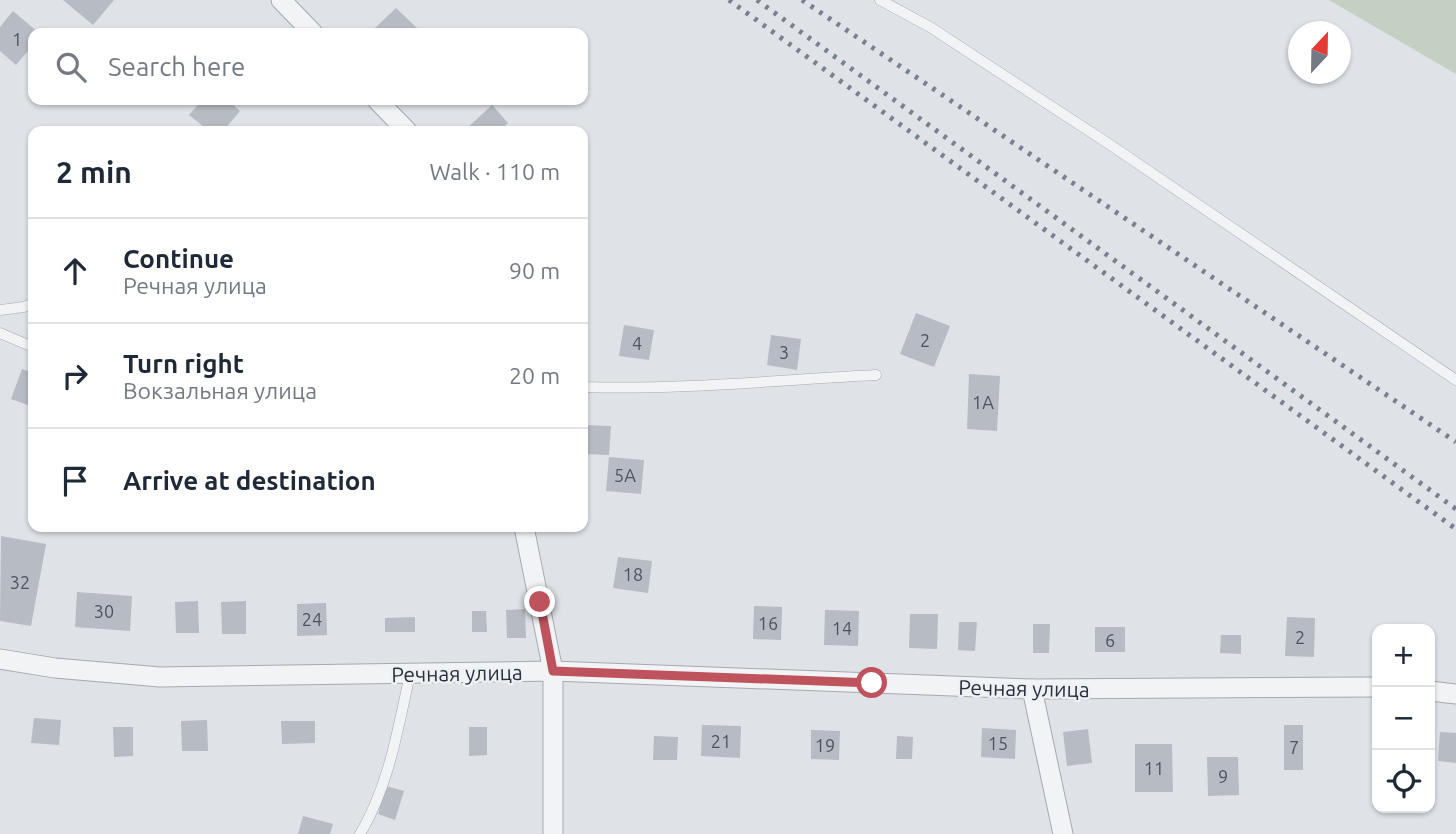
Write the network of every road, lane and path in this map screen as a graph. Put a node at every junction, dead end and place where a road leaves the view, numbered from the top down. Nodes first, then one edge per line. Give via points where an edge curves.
1 (281, 0) edge
2 (880, 0) edge
3 (308, 28) edge
4 (382, 105) edge
5 (402, 126) edge
6 (28, 305) edge
7 (0, 310) edge
8 (0, 333) edge
9 (28, 345) edge
10 (876, 375) dead end
11 (1456, 380) edge
12 (588, 387) edge
13 (525, 532) edge
14 (0, 659) edge
15 (553, 671) junction
16 (410, 674) junction
17 (1372, 687) edge
18 (1032, 689) junction
19 (1435, 692) edge
20 (1456, 694) edge
21 (360, 834) edge
22 (553, 834) edge
23 (1063, 834) edge

1 - 3 street
2 - 11 lane via 930,27 1109,144
4 - 5 street
6 - 7 lane
8 - 9 lane
10 - 12 lane
13 - 15 street
14 - 16 street, Речная улица via 160,677
15 - 16 street, Речная улица
15 - 18 street, Речная улица
15 - 22 street
16 - 21 lane via 375,810
17 - 18 street, Речная улица
18 - 23 street
19 - 20 street

